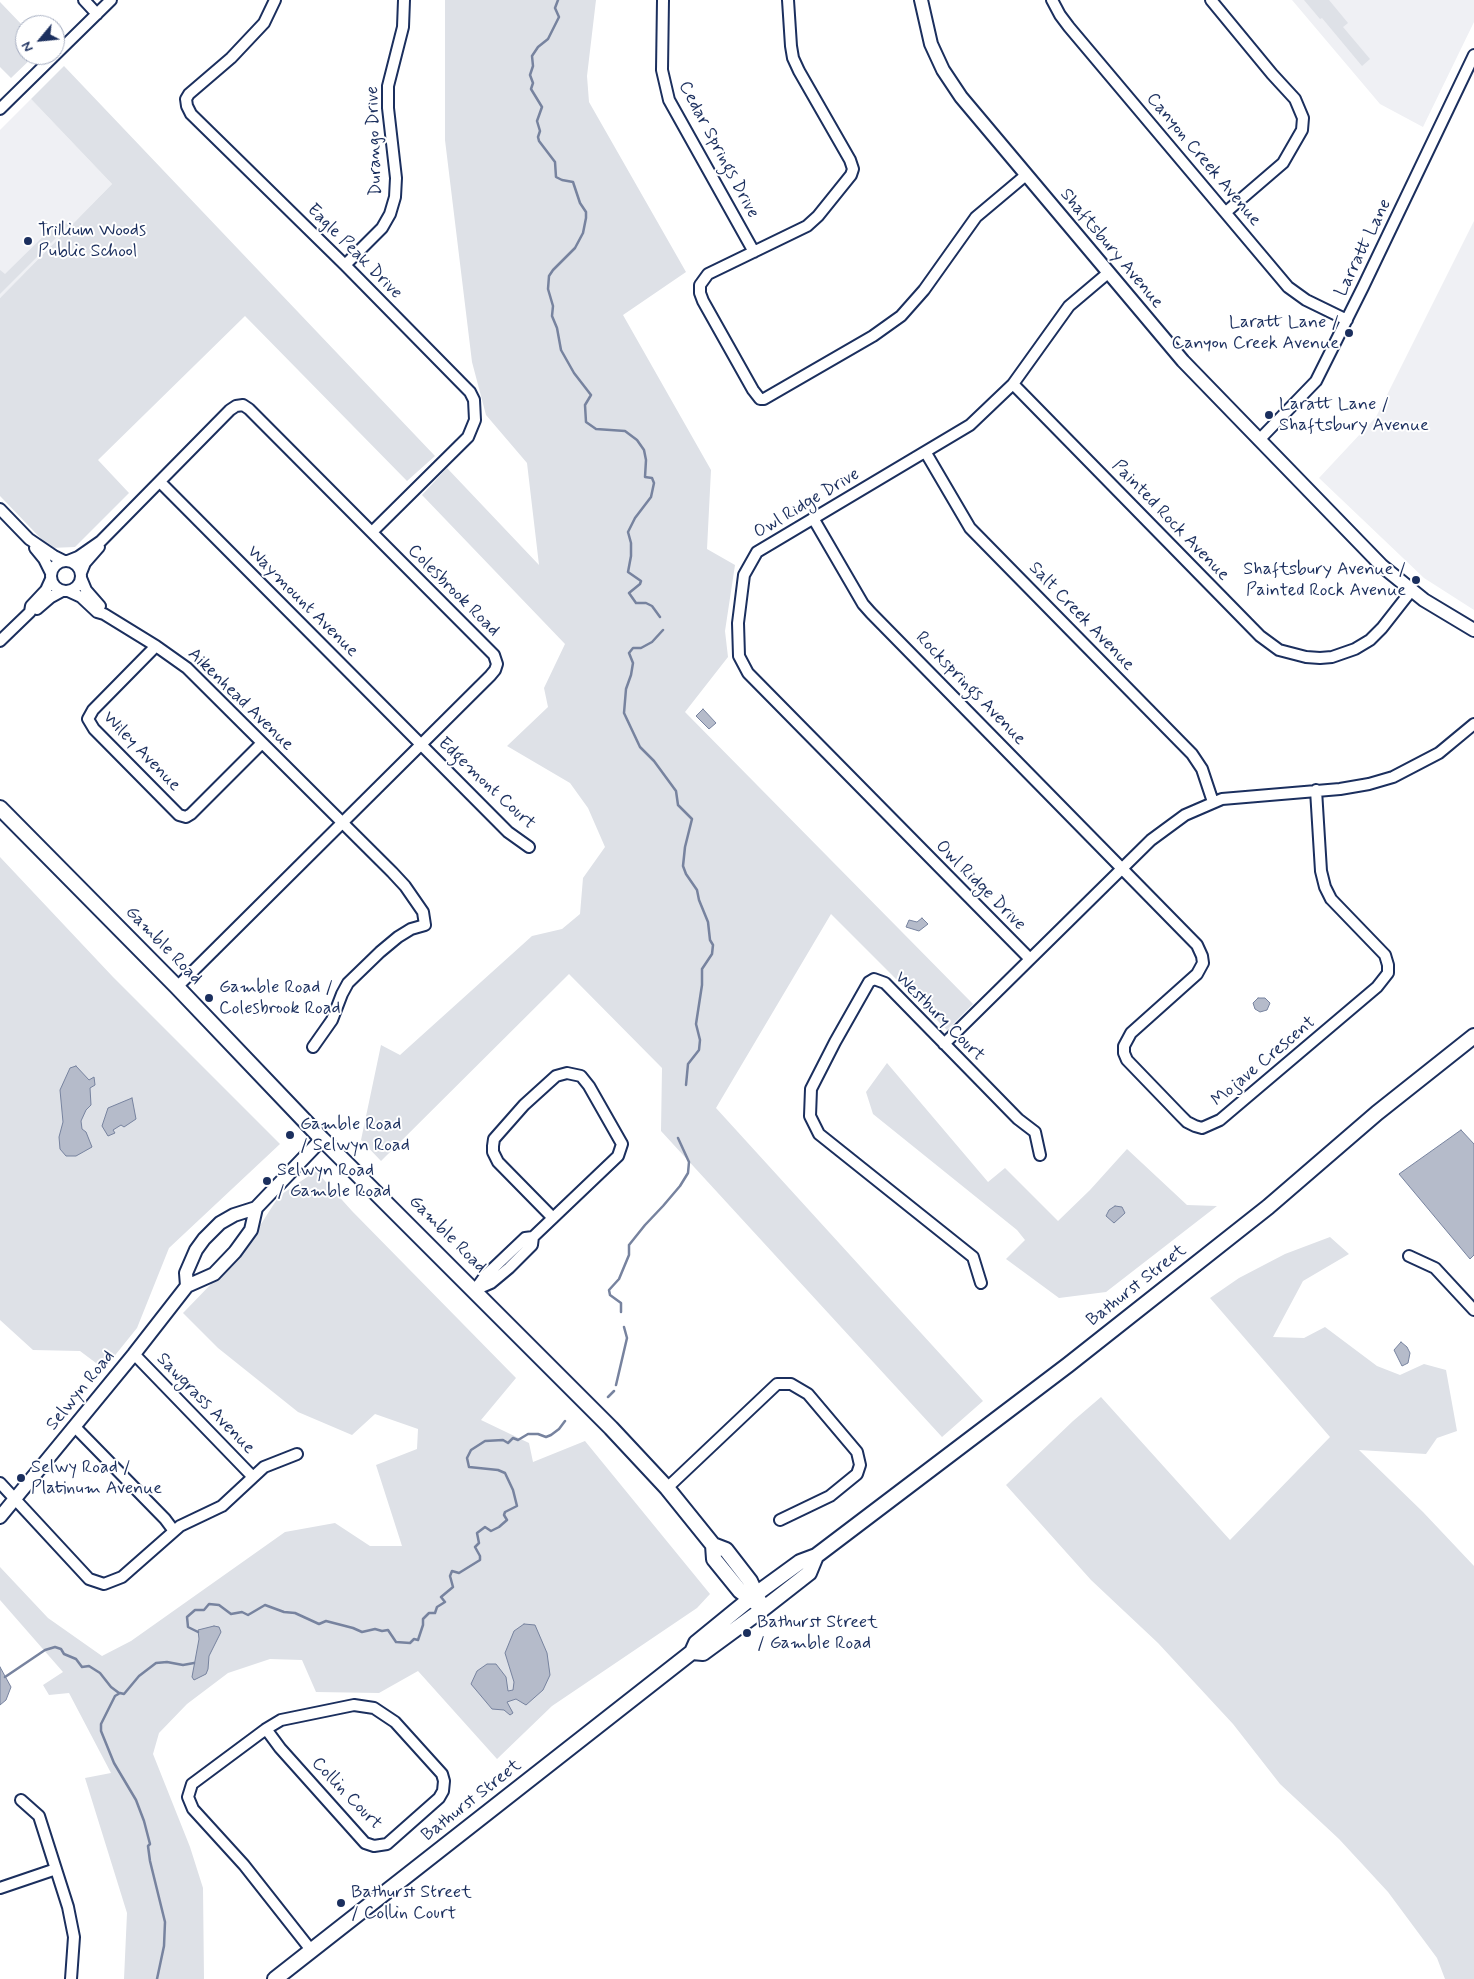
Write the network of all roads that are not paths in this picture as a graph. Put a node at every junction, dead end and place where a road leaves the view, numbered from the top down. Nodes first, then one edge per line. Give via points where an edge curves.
1 (84, 0) edge
2 (111, 0) edge
3 (275, 0) edge
4 (404, 0) edge
5 (663, 0) edge
6 (788, 0) edge
7 (920, 0) edge
8 (1052, 0) edge
9 (1211, 0) edge
10 (97, 14) junction
11 (1474, 55) edge
12 (0, 109) edge
13 (1026, 174) junction
14 (1226, 212) junction
15 (754, 252) junction
16 (345, 265) junction
17 (1108, 272) junction
18 (1347, 320) junction
19 (1013, 384) junction
20 (1259, 440) junction
21 (926, 453) junction
22 (160, 482) junction
23 (0, 509) edge
24 (814, 518) junction
25 (372, 532) junction
26 (29, 539) junction
27 (101, 541) junction
28 (66, 561) junction
29 (81, 575) junction
30 (51, 576) junction
31 (65, 591) junction
32 (1411, 591) junction
33 (30, 612) junction
34 (104, 614) junction
35 (1474, 630) edge
36 (0, 640) edge
37 (156, 646) junction
38 (1474, 724) edge
39 (262, 743) junction
40 (421, 745) junction
41 (1316, 790) junction
42 (1213, 802) junction
43 (0, 808) edge
44 (342, 824) junction
45 (529, 847) dead end
46 (1122, 868) junction
47 (1030, 959) junction
48 (177, 987) junction
49 (1474, 1036) edge
50 (944, 1044) junction
51 (313, 1047) dead end
52 (322, 1139) junction
53 (1040, 1155) dead end
54 (256, 1208) junction
55 (553, 1218) junction
56 (1410, 1256) dead end
57 (981, 1283) dead end
58 (187, 1286) junction
59 (475, 1290) junction
60 (1474, 1310) edge
61 (134, 1354) junction
62 (75, 1427) junction
63 (297, 1454) dead end
64 (252, 1476) junction
65 (0, 1483) edge
66 (667, 1488) junction
67 (15, 1499) junction
68 (0, 1517) edge
69 (780, 1520) dead end
70 (174, 1531) junction
71 (816, 1556) junction
72 (753, 1597) junction
73 (763, 1609) junction
74 (692, 1652) junction
75 (266, 1729) junction
76 (21, 1800) dead end
77 (56, 1870) junction
78 (0, 1888) edge
79 (311, 1950) junction
80 (71, 1979) edge
81 (275, 1979) edge

1 - 10 street
2 - 10 street
3 - 16 street, Eagle Peak Drive via 264,23 231,58 189,94 187,106 191,114
4 - 16 street, Durango Drive via 403,27 390,76 388,98 395,197 382,228
5 - 15 street, Cedar Springs Drive via 662,70 669,100
6 - 15 street via 793,58 853,169 818,216 796,232
7 - 13 street, Shaftsbury Avenue via 931,44 948,79
8 - 14 street, Canyon Creek Avenue via 1064,21
9 - 14 street via 1295,99 1303,118 1302,130 1283,163
10 - 12 street
11 - 18 street, Larratt Lane
13 - 15 street via 976,218 901,316 874,336 764,399 756,396 700,293 700,285 708,274
13 - 17 street, Shaftsbury Avenue
14 - 18 street, Canyon Creek Avenue via 1288,287 1306,300
16 - 25 street, Eagle Peak Drive via 470,392 476,409 473,429 468,436
17 - 19 street, Owl Ridge Drive via 1069,306
17 - 20 street, Shaftsbury Avenue via 1192,372
18 - 20 street, Larratt Lane via 1316,381
19 - 21 street, Owl Ridge Drive via 970,425
19 - 32 street, Painted Rock Avenue via 1260,636 1279,650 1320,658 1355,649 1382,628
20 - 32 street, Shaftsbury Avenue
21 - 24 street, Owl Ridge Drive
21 - 42 street, Salt Creek Avenue via 970,528 1192,754 1206,778
22 - 25 street, Colesbrook Road via 230,410 243,405
22 - 27 street, Colesbrook Road
22 - 40 street, Waymount Avenue
23 - 26 street
24 - 46 street, Rocksprings Avenue via 863,604
24 - 47 street, Owl Ridge Drive via 762,548 748,566 742,584 737,635 743,665 755,681
25 - 40 street, Colesbrook Road via 494,655 497,664 490,676
26 - 28 street
26 - 30 street via 44,559
27 - 28 street, Colesbrook Road
27 - 29 street, Colesbrook Road
28 - 29 street via 76,564
28 - 30 street via 56,564
29 - 31 street via 77,587
29 - 34 street, Aikenhead Avenue via 86,590
30 - 31 street via 55,587
30 - 33 street via 46,590 31,606
31 - 33 street via 54,594
31 - 34 street, Aikenhead Avenue
32 - 35 street, Shaftsbury Avenue
33 - 36 street
34 - 37 street, Aikenhead Avenue
37 - 39 street, Aikenhead Avenue via 188,668
37 - 39 street, Wiley Avenue via 88,719 179,814 186,817 191,814
38 - 41 street via 1439,753 1398,775 1369,784
39 - 44 street, Aikenhead Avenue
40 - 44 street, Colesbrook Road
40 - 45 street, Edgemont Court via 508,832
41 - 42 street
41 - 46 street, Mojave Crescent via 1321,871 1325,887 1331,899 1385,955 1388,973 1377,987 1228,1114 1202,1128 1187,1122 1124,1053 1124,1046 1132,1033 1197,974 1203,963 1197,945
42 - 46 street via 1168,826
43 - 48 main road, Gamble Road
44 - 48 street, Colesbrook Road
44 - 51 street, Aikenhead Avenue via 405,886 423,912 425,925 398,938 356,974 342,994 332,1020
46 - 47 street
47 - 50 street
48 - 52 main road, Gamble Road
49 - 71 main road, Bathurst Street via 1172,1283
50 - 53 street, Westbury Court via 1035,1132
50 - 57 street, Westbury Court via 885,983 874,979 865,987 811,1089 810,1116 819,1134 972,1257
52 - 54 street, Selwyn Road
52 - 59 main road, Gamble Road
54 - 58 street, Selwyn Road via 251,1230 235,1252 214,1274
54 - 58 street, Selwyn Road via 220,1223 204,1239 186,1273
55 - 55 street via 618,1156 622,1144 590,1086 581,1076 567,1073 556,1076 524,1105 494,1139 493,1146 498,1162
55 - 59 street via 509,1268 491,1283
56 - 60 street via 1435,1268
58 - 61 street, Selwyn Road
59 - 66 main road, Gamble Road
61 - 62 street, Selwyn Road
61 - 64 street, Sawgrass Avenue
62 - 67 street, Selwyn Road
62 - 70 street
63 - 64 street via 264,1467
64 - 70 street via 222,1506
65 - 67 street
66 - 69 street via 777,1384 791,1384 808,1394 857,1452 860,1465 857,1474 830,1496
66 - 72 main road, Gamble Road via 713,1544 726,1550 750,1581
67 - 68 street, Selwyn Road
67 - 70 street via 89,1579 104,1584 122,1577
71 - 72 main road, Bathurst Street via 800,1562
71 - 73 main road, Bathurst Street via 809,1573
72 - 73 main road, Gamble Road
72 - 74 main road, Bathurst Street via 696,1643
73 - 74 main road, Bathurst Street via 703,1653
74 - 79 main road, Bathurst Street
75 - 75 street, Collin Court via 281,1720 346,1706 374,1708 395,1722 442,1774 443,1791 387,1844 366,1843
75 - 79 street, Collin Court via 192,1784 188,1797 193,1809 244,1865
76 - 77 street via 39,1816
77 - 78 street
77 - 80 street via 74,1937
79 - 81 main road, Bathurst Street

